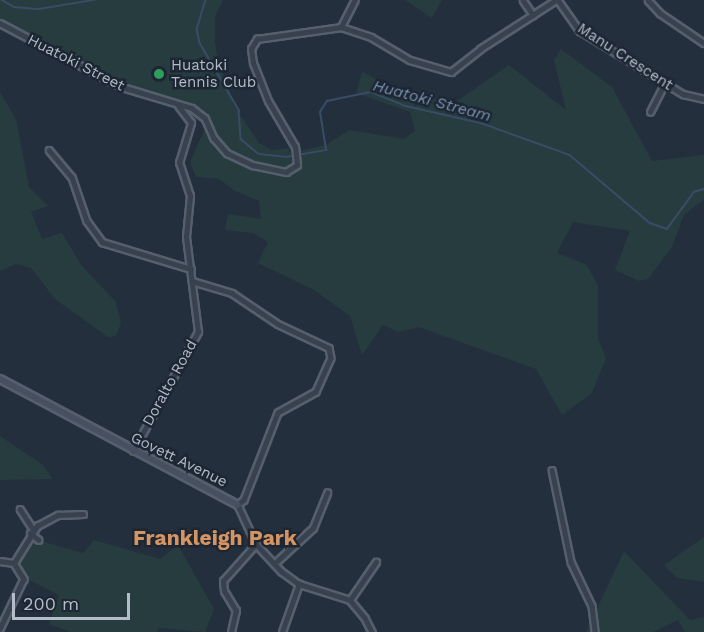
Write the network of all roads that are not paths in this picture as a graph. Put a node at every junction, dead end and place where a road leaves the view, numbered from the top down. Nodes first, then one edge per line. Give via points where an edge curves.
1 (355, 0) edge
2 (523, 0) edge
3 (557, 0) edge
4 (648, 0) edge
5 (533, 15) junction
6 (0, 23) edge
7 (342, 27) junction
8 (704, 43) edge
9 (665, 84) junction
10 (704, 99) edge
11 (178, 106) junction
12 (650, 112) dead end
13 (49, 150) dead end
14 (191, 269) junction
15 (192, 281) junction
16 (0, 380) edge
17 (133, 451) junction
18 (552, 470) dead end
19 (327, 493) dead end
20 (238, 505) junction
21 (21, 509) dead end
22 (83, 514) dead end
23 (31, 531) junction
24 (39, 540) dead end
25 (255, 544) junction
26 (0, 561) edge
27 (14, 562) junction
28 (375, 562) dead end
29 (274, 564) junction
30 (299, 584) junction
31 (350, 600) junction
32 (0, 629) edge
33 (231, 632) edge
34 (282, 632) edge
35 (372, 632) edge
36 (595, 632) edge

1 - 7 street
2 - 5 street
3 - 5 street, Huatoki Street
3 - 9 street, Manu Crescent via 580,31
4 - 8 street via 660,13
5 - 7 street, Huatoki Street via 452,72 410,60 371,37
6 - 11 street, Huatoki Street via 109,82
7 - 11 street, Huatoki Street via 265,36 252,45 250,53 257,74 295,147 295,168 286,172 244,161 222,148 201,113 184,104
9 - 10 street, Manu Crescent
9 - 12 street
11 - 14 street, Doralto Road via 190,123 179,163 190,196 185,230
13 - 14 street via 72,177 87,221 102,242
14 - 15 street, Doralto Road
15 - 17 street, Doralto Road via 198,332
15 - 20 street via 232,293 278,324 326,344 331,354 316,392 278,413 244,500
16 - 17 street, Govett Avenue
17 - 20 street, Govett Avenue
18 - 36 street via 570,562 592,606
19 - 29 street via 313,528
20 - 25 street, Govett Avenue
21 - 23 street
22 - 23 street via 58,515
23 - 24 street
23 - 27 street
25 - 29 street, Govett Avenue
25 - 33 street via 223,581 224,591 236,611
26 - 27 street
27 - 32 street via 23,574 24,584
28 - 31 street
29 - 30 street, Govett Avenue
30 - 31 street, Govett Avenue
30 - 34 street
31 - 35 street

